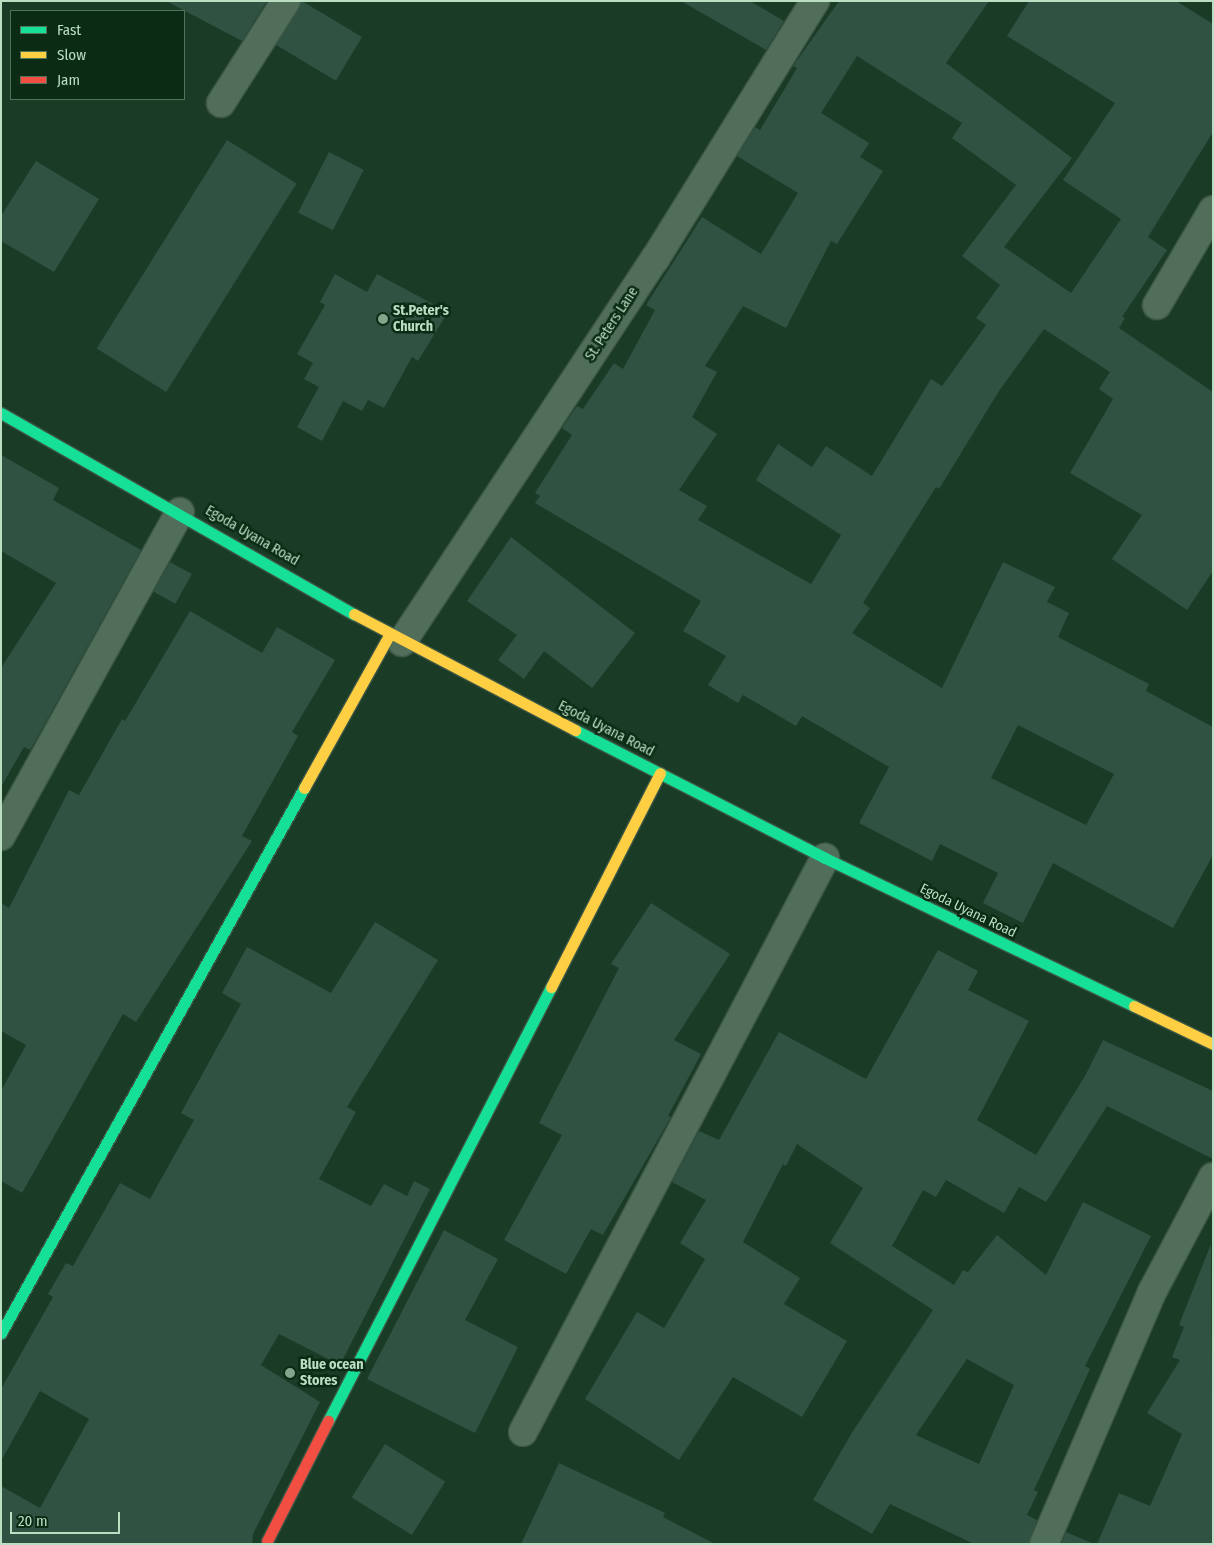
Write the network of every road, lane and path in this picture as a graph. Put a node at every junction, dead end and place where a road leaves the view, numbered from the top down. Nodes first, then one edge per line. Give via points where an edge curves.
1 (286, 1) edge
2 (815, 1) edge
3 (221, 103) dead end
4 (1213, 210) edge
5 (1157, 305) dead end
6 (1, 413) edge
7 (180, 512) junction
8 (396, 639) junction
9 (660, 773) junction
10 (1, 836) edge
11 (825, 858) junction
12 (1213, 1044) edge
13 (1213, 1177) edge
14 (1, 1333) edge
15 (523, 1432) dead end
16 (267, 1541) dead end
17 (1044, 1544) edge

1 - 3 street
2 - 8 street, St. Peters Lane via 655,260
4 - 5 street
6 - 7 street, Egoda Uyana Road
7 - 8 street, Egoda Uyana Road
7 - 10 street
8 - 9 street, Egoda Uyana Road
8 - 14 street
9 - 11 street, Egoda Uyana Road
9 - 16 street
11 - 12 street, Egoda Uyana Road
11 - 15 street
13 - 17 street via 1152,1292

